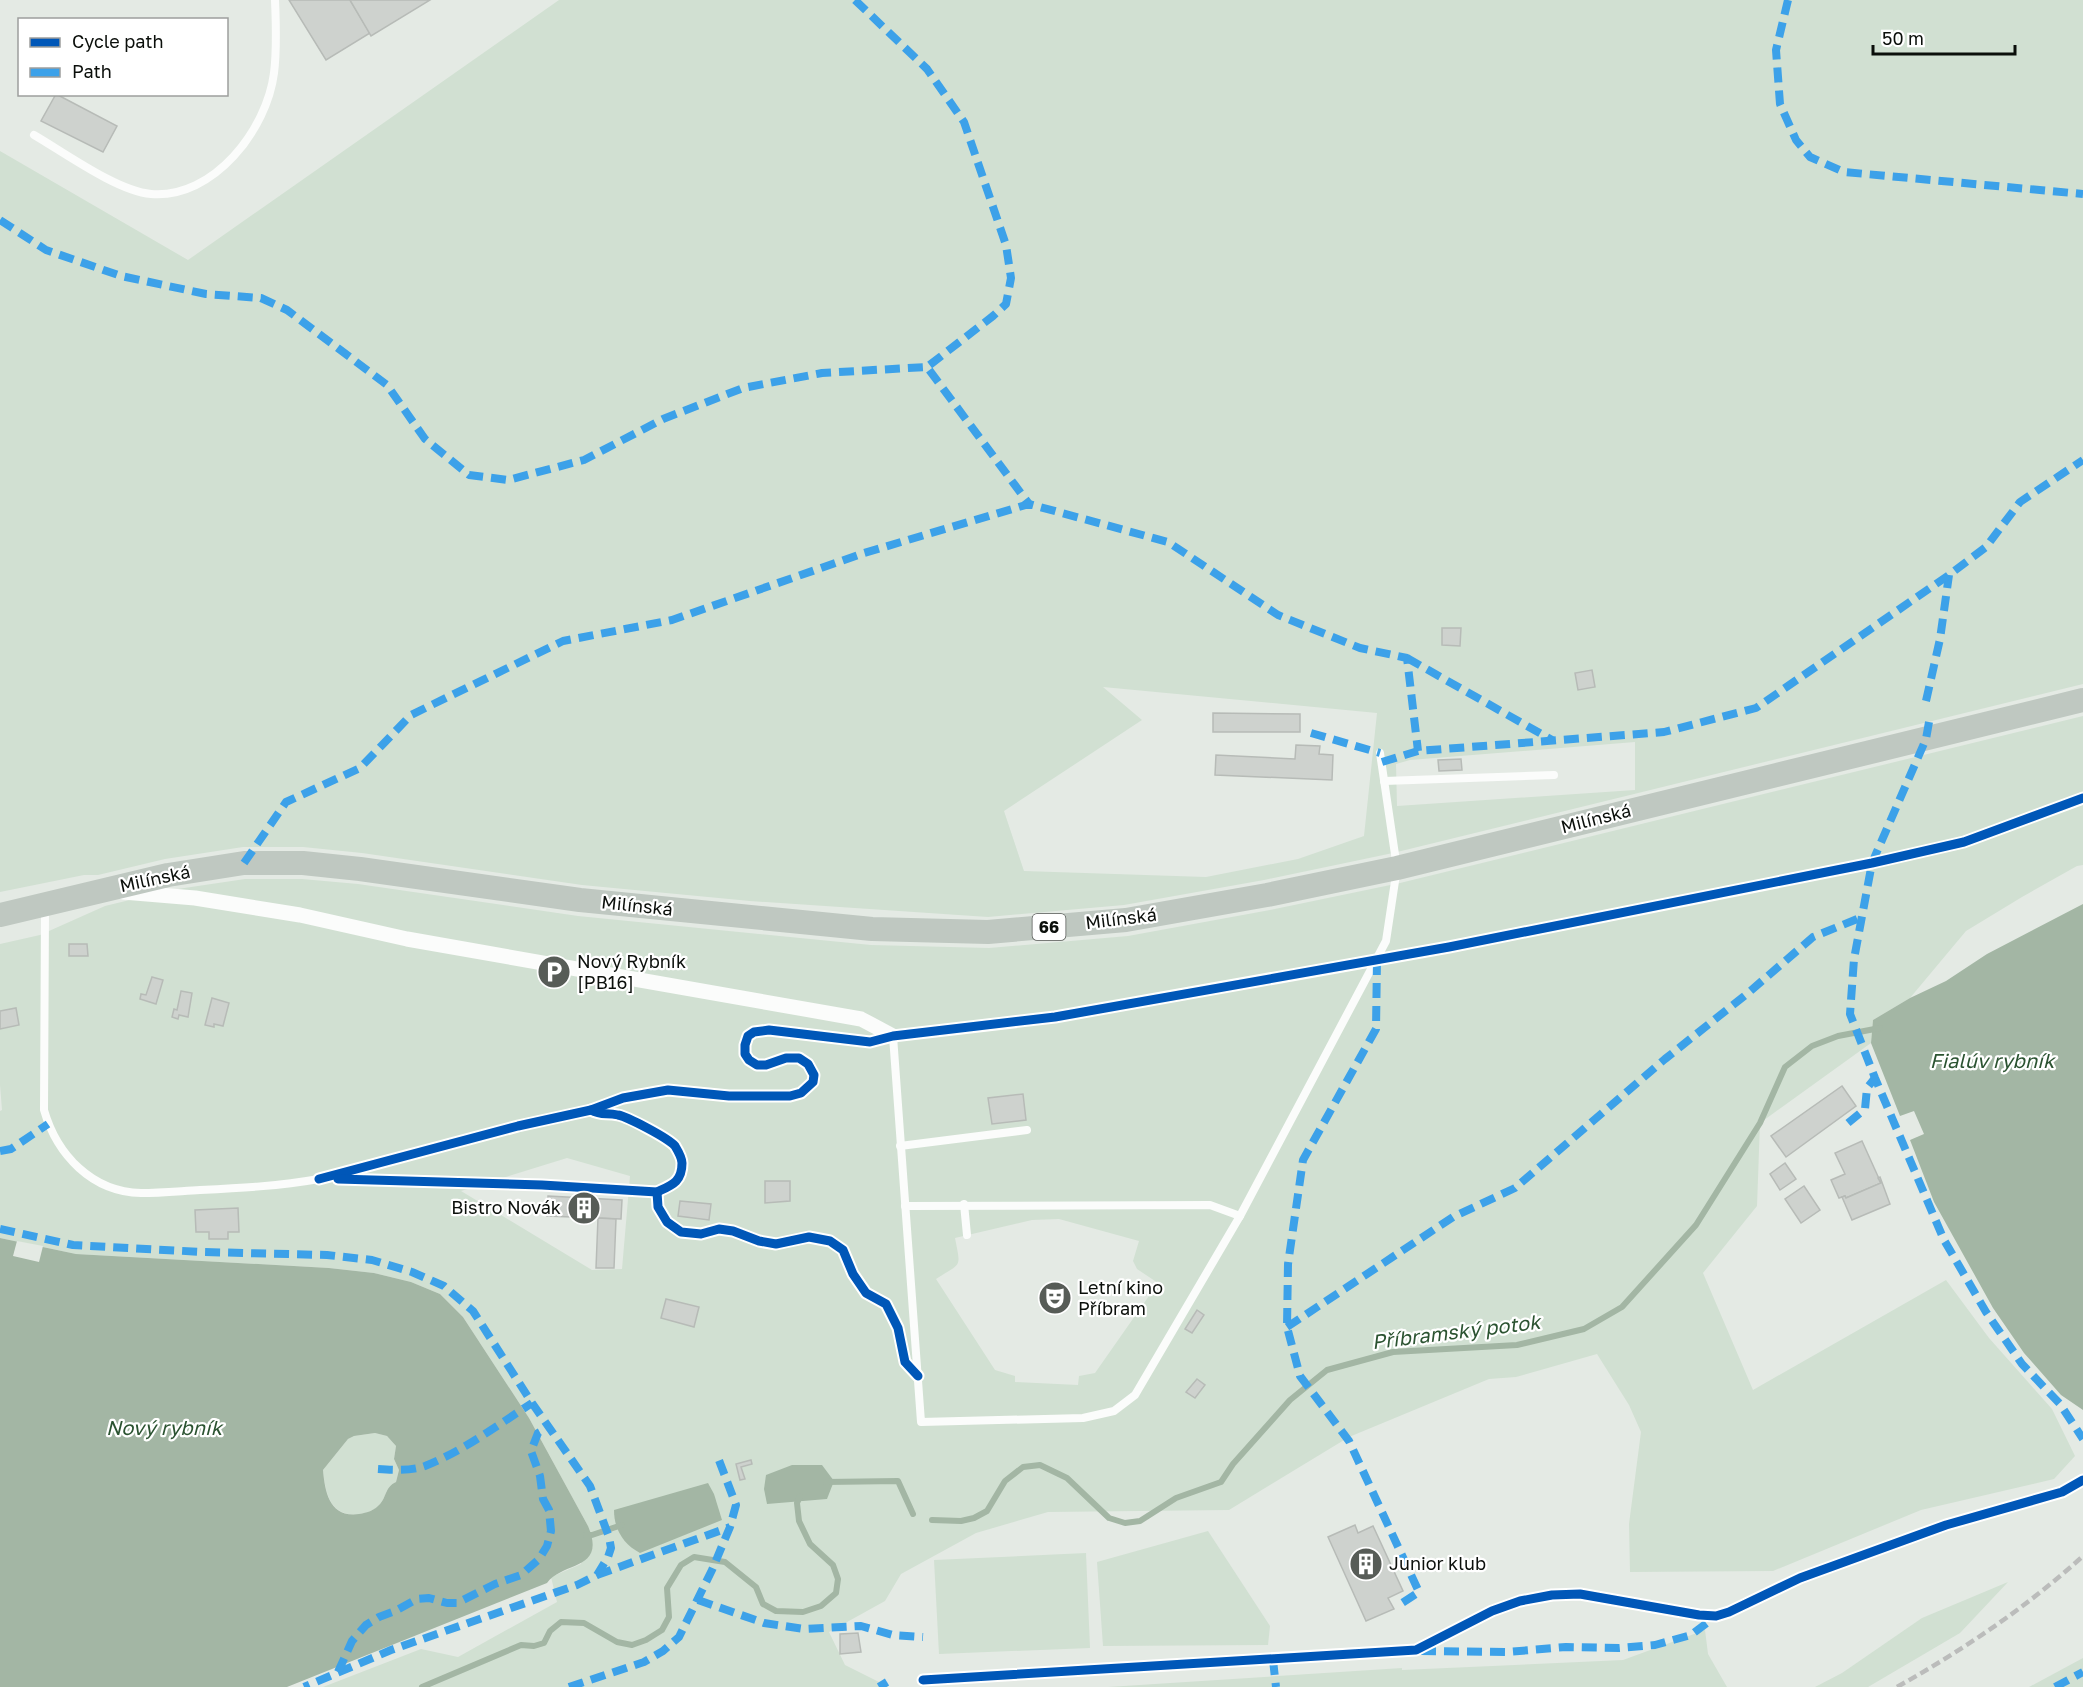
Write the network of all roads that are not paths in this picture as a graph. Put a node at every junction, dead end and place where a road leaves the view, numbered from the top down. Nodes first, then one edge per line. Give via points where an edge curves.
1 (275, 0) edge
2 (34, 135) dead end
3 (2083, 700) edge
4 (1380, 753) dead end
5 (1554, 775) dead end
6 (1384, 781) junction
7 (1397, 868) junction
8 (101, 891) junction
9 (45, 904) junction
10 (0, 915) edge
11 (893, 1036) joint
12 (1027, 1130) dead end
13 (900, 1146) junction
14 (319, 1179) dead end
15 (964, 1204) junction
16 (904, 1206) junction
17 (1240, 1216) junction
18 (967, 1235) dead end

1 - 2 lane via 274,74 262,115 223,168 195,186 152,194 131,190
3 - 7 main road, Milínská / 66
4 - 6 lane
5 - 6 lane
6 - 7 lane
7 - 8 main road, Milínská / 66 via 1126,920 988,932 872,929 592,901 303,863 244,863
7 - 17 lane via 1386,941
8 - 9 main road, Milínská / 66
8 - 11 street via 195,898 300,915 407,939 861,1020
9 - 10 main road, Milínská / 66
9 - 14 lane via 44,1110 64,1153 87,1176 112,1188 139,1193 272,1187
11 - 13 lane
12 - 13 lane
13 - 16 lane
15 - 16 lane
15 - 17 lane via 1210,1205
15 - 18 lane
16 - 17 lane via 921,1422 1083,1418 1126,1404 1135,1395

